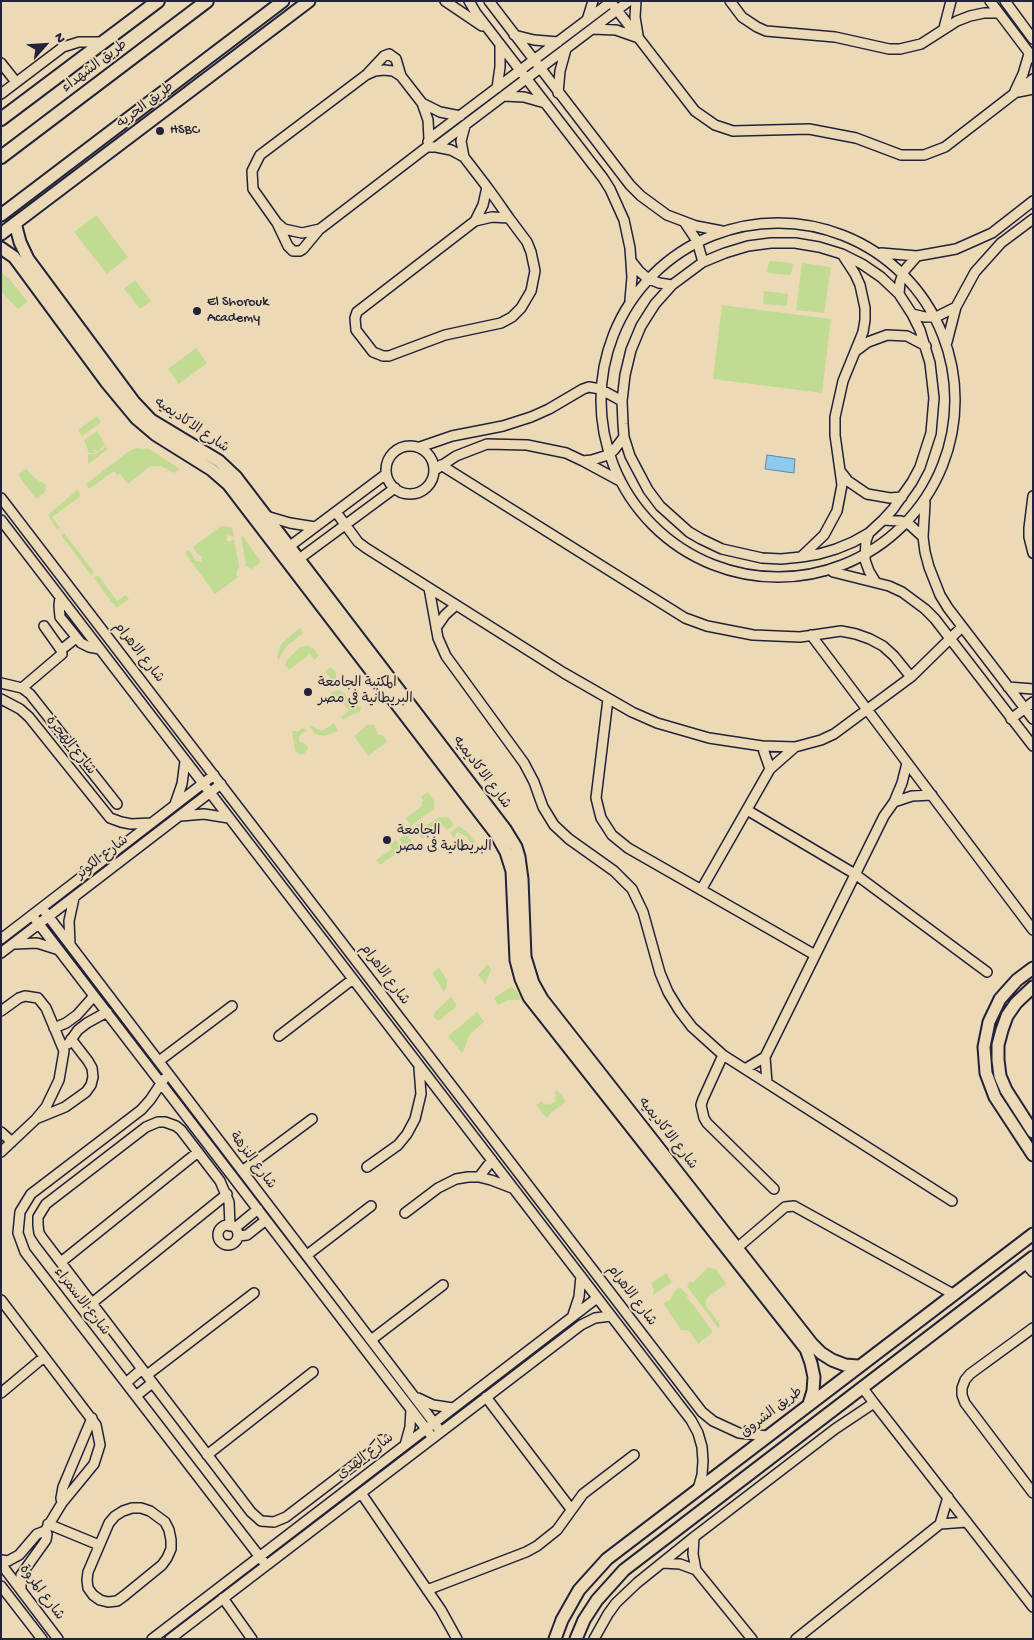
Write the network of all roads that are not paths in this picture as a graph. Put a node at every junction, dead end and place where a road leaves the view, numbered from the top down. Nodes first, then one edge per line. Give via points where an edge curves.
1 (158, 1) edge
2 (207, 1) edge
3 (283, 1) edge
4 (309, 1) edge
5 (445, 1) edge
6 (469, 1) edge
7 (489, 1) edge
8 (495, 1) edge
9 (593, 1) edge
10 (629, 1) edge
11 (636, 1) edge
12 (730, 1) edge
13 (951, 1) edge
14 (990, 1) edge
15 (1005, 1) edge
16 (611, 2) edge
17 (617, 10) junction
18 (999, 13) junction
19 (498, 14) junction
20 (586, 20) junction
21 (944, 28) junction
22 (592, 29) junction
23 (488, 30) junction
24 (514, 35) junction
25 (638, 38) junction
26 (1033, 39) edge
27 (103, 42) junction
28 (558, 42) junction
29 (500, 45) junction
30 (566, 49) junction
31 (1031, 56) edge
32 (533, 60) junction
33 (1, 62) edge
34 (540, 69) junction
35 (520, 70) junction
36 (366, 75) junction
37 (402, 76) junction
38 (526, 79) junction
39 (1033, 79) edge
40 (16, 82) junction
41 (497, 88) junction
42 (1033, 90) edge
43 (558, 93) junction
44 (1, 94) edge
45 (1013, 94) junction
46 (504, 96) junction
47 (422, 103) junction
48 (545, 103) junction
49 (460, 116) junction
50 (1, 119) edge
51 (465, 125) junction
52 (431, 144) junction
53 (81, 155) junction
54 (1, 157) edge
55 (464, 157) junction
56 (90, 167) junction
57 (487, 187) junction
58 (1033, 201) edge
59 (1, 215) edge
60 (509, 218) junction
61 (1033, 219) edge
62 (475, 221) junction
63 (15, 223) junction
64 (277, 223) junction
65 (685, 223) junction
66 (320, 229) junction
67 (727, 232) junction
68 (1, 234) edge
69 (697, 240) junction
70 (1, 248) edge
71 (876, 252) junction
72 (842, 254) junction
73 (917, 256) junction
74 (632, 262) junction
75 (703, 262) junction
76 (904, 271) junction
77 (647, 278) junction
78 (672, 285) junction
79 (899, 294) junction
80 (956, 307) junction
81 (628, 308) junction
82 (912, 314) junction
83 (938, 316) junction
84 (947, 345) junction
85 (926, 346) junction
86 (856, 351) junction
87 (110, 379) junction
88 (600, 389) junction
89 (622, 401) junction
90 (624, 437) junction
91 (420, 447) junction
92 (608, 455) junction
93 (582, 461) junction
94 (216, 466) junction
95 (438, 468) junction
96 (841, 472) junction
97 (386, 474) junction
98 (621, 482) junction
99 (395, 488) junction
100 (1033, 496) edge
101 (902, 497) junction
102 (1, 498) edge
103 (925, 500) junction
104 (336, 512) junction
105 (266, 516) junction
106 (1, 520) edge
107 (883, 520) junction
108 (910, 524) junction
109 (346, 525) junction
110 (315, 527) junction
111 (869, 533) junction
112 (923, 537) junction
113 (290, 546) junction
114 (1033, 553) edge
115 (800, 557) junction
116 (299, 559) junction
117 (865, 560) junction
118 (830, 572) junction
119 (875, 581) junction
120 (428, 588) junction
121 (60, 597) junction
122 (456, 605) junction
123 (333, 612) junction
124 (44, 626) dead end
125 (962, 627) junction
126 (436, 628) junction
127 (811, 635) junction
128 (76, 638) junction
129 (950, 639) junction
130 (100, 649) junction
131 (61, 650) junction
132 (911, 677) junction
133 (1, 683) edge
134 (1008, 687) junction
135 (22, 688) junction
136 (1033, 689) edge
137 (1, 699) edge
138 (608, 700) junction
139 (1033, 702) edge
140 (867, 709) junction
141 (1025, 709) junction
142 (1032, 718) edge
143 (1012, 719) junction
144 (1018, 727) junction
145 (762, 746) junction
146 (795, 746) junction
147 (1033, 746) edge
148 (185, 761) junction
149 (907, 763) junction
150 (770, 769) junction
151 (214, 775) junction
152 (203, 784) junction
153 (221, 784) junction
154 (210, 792) junction
155 (932, 795) junction
156 (894, 802) junction
157 (117, 804) dead end
158 (174, 806) junction
159 (747, 810) junction
160 (179, 816) junction
161 (229, 818) junction
162 (153, 822) junction
163 (855, 874) junction
164 (701, 890) junction
165 (74, 898) junction
166 (42, 908) junction
167 (32, 915) junction
168 (49, 917) junction
169 (39, 924) junction
170 (1033, 930) edge
171 (1, 938) edge
172 (13, 944) junction
173 (70, 944) junction
174 (59, 950) junction
175 (1, 953) edge
176 (815, 955) junction
177 (1033, 968) edge
178 (988, 972) dead end
179 (353, 979) junction
180 (1033, 987) edge
181 (94, 996) junction
182 (232, 1006) dead end
183 (1, 1011) edge
184 (107, 1012) junction
185 (54, 1028) junction
186 (279, 1036) dead end
187 (71, 1039) junction
188 (64, 1051) junction
189 (723, 1055) junction
190 (765, 1057) junction
191 (158, 1061) junction
192 (418, 1065) junction
193 (745, 1069) junction
194 (168, 1073) junction
195 (161, 1083) junction
196 (767, 1083) junction
197 (36, 1118) junction
198 (312, 1118) dead end
199 (1, 1132) edge
200 (488, 1132) junction
201 (1033, 1132) edge
202 (477, 1141) junction
203 (12, 1142) junction
204 (1, 1152) edge
205 (198, 1152) junction
206 (1033, 1155) edge
207 (492, 1160) junction
208 (367, 1167) dead end
209 (242, 1171) junction
210 (479, 1177) junction
211 (774, 1189) dead end
212 (515, 1190) junction
213 (226, 1194) junction
214 (952, 1201) dead end
215 (371, 1206) dead end
216 (258, 1209) junction
217 (405, 1213) dead end
218 (266, 1220) junction
219 (710, 1221) junction
220 (234, 1230) junction
221 (1033, 1234) edge
222 (736, 1248) junction
223 (307, 1255) junction
224 (1029, 1260) edge
225 (61, 1262) junction
226 (1033, 1272) edge
227 (581, 1276) junction
228 (443, 1284) dead end
229 (254, 1293) dead end
230 (953, 1294) junction
231 (597, 1298) junction
232 (1, 1300) edge
233 (92, 1303) junction
234 (611, 1316) junction
235 (572, 1317) junction
236 (1033, 1328) edge
237 (371, 1340) junction
238 (44, 1357) junction
239 (858, 1366) junction
240 (313, 1372) dead end
241 (147, 1376) junction
242 (126, 1383) junction
243 (859, 1390) junction
244 (1, 1393) edge
245 (136, 1396) junction
246 (415, 1397) junction
247 (486, 1397) junction
248 (810, 1404) junction
249 (870, 1405) junction
250 (411, 1408) junction
251 (453, 1408) junction
252 (702, 1412) junction
253 (92, 1418) junction
254 (789, 1419) junction
255 (691, 1420) junction
256 (434, 1423) junction
257 (426, 1429) junction
258 (441, 1432) junction
259 (801, 1434) junction
260 (767, 1436) junction
261 (433, 1438) junction
262 (381, 1440) dead end
263 (405, 1445) junction
264 (207, 1455) junction
265 (634, 1455) dead end
266 (698, 1489) junction
267 (361, 1493) junction
268 (1033, 1493) edge
269 (948, 1497) junction
270 (62, 1503) junction
271 (571, 1509) junction
272 (655, 1522) junction
273 (967, 1522) junction
274 (940, 1524) junction
275 (46, 1527) junction
276 (667, 1536) junction
277 (694, 1537) junction
278 (100, 1545) junction
279 (259, 1557) junction
280 (1, 1562) edge
281 (663, 1562) junction
282 (266, 1566) junction
283 (696, 1570) junction
284 (1, 1586) edge
285 (21, 1589) junction
286 (427, 1590) junction
287 (223, 1598) junction
288 (1033, 1607) edge
289 (42, 1639) edge
290 (58, 1639) edge
291 (152, 1639) edge
292 (170, 1639) edge
293 (252, 1639) edge
294 (457, 1639) edge
295 (555, 1639) edge
296 (576, 1639) edge
297 (594, 1639) edge
298 (752, 1639) edge
299 (796, 1639) edge

1 - 27 main road, طريق الشهداء
2 - 54 main road, طريق الشهداء
3 - 53 street, طريق الحريه
4 - 56 street, طريق الحريه
5 - 23 street
6 - 23 street
7 - 19 street
8 - 19 street
9 - 20 street
10 - 17 street
11 - 25 street
12 - 21 street via 750,24 766,31 835,36 889,49 921,44
13 - 21 street
14 - 18 street
15 - 26 street
16 - 17 street
16 - 20 street
17 - 22 street
17 - 25 street
18 - 21 street via 970,16
18 - 31 street
19 - 24 street
20 - 28 street
22 - 25 street via 616,30
22 - 30 street
23 - 29 street
24 - 28 street
24 - 32 street
25 - 45 street via 695,112 715,125 733,131 809,129 845,135 901,155 924,155 945,147
27 - 40 street via 69,44
27 - 50 main road, طريق الشهداء
28 - 32 street
29 - 35 street
29 - 41 street
30 - 34 street
30 - 43 street
31 - 45 street
32 - 34 street
32 - 35 street
33 - 40 street
34 - 38 street
34 - 43 street
35 - 38 street
35 - 41 street
36 - 37 street via 384,70
36 - 37 street via 389,54 396,59
36 - 64 street via 255,162 253,189
37 - 47 street
38 - 46 street
38 - 48 street
39 - 45 street
40 - 44 street
41 - 49 street
42 - 45 street
43 - 65 street via 630,185 654,206
46 - 48 street
46 - 51 street
47 - 49 street via 440,112
47 - 52 street
48 - 74 street via 610,190 624,220
49 - 52 street
51 - 52 street
51 - 55 street via 461,141
52 - 55 street
52 - 66 street
53 - 56 street
53 - 59 street, طريق الحريه
55 - 57 street
56 - 63 street, طريق الحريه
57 - 60 street
57 - 62 street
58 - 73 street via 980,239 950,251
60 - 62 street
60 - 62 street via 527,242 534,261 534,281 521,308 501,323 445,335 389,356 373,352 356,330 357,312
61 - 80 street via 1001,243 983,262
63 - 68 street, طريق الحريه
63 - 87 street, شارع الاكاديميه via 28,259
64 - 66 street via 284,229 302,234
64 - 66 street via 288,246 296,252 303,249
65 - 67 street
65 - 69 street
67 - 69 street
67 - 71 street via 776,228 808,230
69 - 75 street
69 - 77 street via 670,256
70 - 87 street, شارع الاكاديميه via 14,257
71 - 73 street
71 - 76 street
72 - 75 street via 795,243 772,243 748,246
72 - 79 street via 881,277
72 - 86 street via 855,274 863,296 865,320
73 - 76 street
74 - 77 street
74 - 81 street
75 - 78 street
76 - 79 street
76 - 83 street
77 - 78 street
77 - 81 street
78 - 89 street via 655,304 634,342 624,375
79 - 82 street
80 - 83 street
80 - 84 street
81 - 88 street via 611,349
82 - 83 street
82 - 85 street
83 - 84 street
84 - 103 street via 952,390 947,436
85 - 86 street via 907,336 887,335
85 - 101 street via 934,389 934,415 920,466
86 - 96 street via 843,381 835,417
87 - 94 street, شارع الاكاديميه via 127,409 145,427
88 - 89 street
88 - 91 street via 583,389 549,409 512,424 452,436
88 - 92 street via 600,422
89 - 90 street
90 - 92 street
90 - 115 street via 648,490 689,532 742,555
91 - 95 street
91 - 97 street via 403,446 395,450 389,457
92 - 93 street
92 - 98 street
93 - 95 street via 546,448 507,443 471,449
93 - 98 street
94 - 105 street, شارع الاكاديميه via 236,477
94 - 123 street, شارع الاكاديميه
95 - 99 street via 431,483 420,492 407,494
95 - 127 street via 685,618 722,630 753,635
96 - 101 street via 852,485 867,494
96 - 115 street via 840,498 831,524
97 - 99 street
97 - 104 street
98 - 118 street via 645,513 678,543 718,564 762,575
99 - 109 street
100 - 114 street via 1028,528
101 - 107 street
102 - 151 street, شارع الاهرام
103 - 108 street
103 - 112 street
104 - 109 street
104 - 110 street
105 - 110 street
105 - 113 street, شارع الاكاديميه
106 - 121 street, شارع الاهرام
107 - 108 street
107 - 111 street
108 - 112 street
108 - 117 street via 890,545
109 - 116 street
109 - 120 street via 358,542
110 - 113 street
111 - 115 street via 836,549
111 - 117 street
112 - 125 street via 934,581
113 - 116 street, شارع الاكاديميه
116 - 123 street, شارع الاكاديميه
117 - 118 street
117 - 119 street
118 - 119 street
119 - 129 street via 914,600 935,619
120 - 122 street
120 - 126 street
121 - 128 street via 60,617
121 - 130 street, شارع الاهرام
122 - 126 street
122 - 138 street
123 - 219 street, شارع الاكاديميه via 449,763 506,852 513,876 518,970 529,997 555,1023
124 - 131 street
125 - 129 street
125 - 134 street
126 - 189 street via 441,647 450,662 524,763 554,825 614,870 632,889 643,912 668,992 692,1027
127 - 132 street via 841,631 870,639 894,656
127 - 140 street
128 - 130 street via 84,645
128 - 131 street
129 - 132 street
129 - 143 street
130 - 148 street, شارع الاهرام
131 - 135 street via 59,657
132 - 140 street
133 - 135 street
134 - 136 street
134 - 141 street
135 - 157 street via 34,698
137 - 162 street, شارع الهجرة via 20,708 29,717 110,818 131,824
138 - 145 street via 683,731
138 - 164 street via 596,787 601,818 619,842
139 - 141 street
140 - 146 street via 834,734
140 - 149 street
141 - 142 street
141 - 143 street
142 - 144 street
143 - 144 street
144 - 147 street
145 - 146 street
145 - 150 street
146 - 150 street
148 - 152 street, شارع الاهرام
148 - 158 street via 182,784
149 - 155 street
149 - 156 street
150 - 159 street
151 - 152 street, شارع الكوثر
151 - 153 street, شارع الاهرام
152 - 154 street, شارع الاهرام
152 - 158 street, شارع الكوثر
153 - 154 street, شارع الكوثر
153 - 200 street, شارع الاهرام
154 - 160 street, شارع الكوثر
154 - 161 street, شارع الاهرام
155 - 156 street via 912,796
155 - 170 street
156 - 163 street
158 - 162 street, شارع الكوثر
159 - 163 street
159 - 164 street
160 - 161 street via 204,814
160 - 165 street, شارع الكوثر
161 - 179 street, شارع الاهرام
162 - 166 street, شارع الكوثر
163 - 176 street
163 - 178 street
164 - 176 street
165 - 168 street, شارع الكوثر
165 - 173 street via 69,921
166 - 167 street, شارع الكوثر
166 - 168 street, شارع النزهة
167 - 169 street, شارع النزهة
167 - 171 street, شارع الكوثر
168 - 169 street, شارع الكوثر
168 - 173 street, شارع النزهة
169 - 172 street, شارع الكوثر
169 - 174 street, شارع النزهة
172 - 174 street via 37,943
172 - 175 street, شارع الكوثر
173 - 191 street, شارع النزهة
174 - 181 street, شارع النزهة
176 - 190 street
177 - 206 street via 1000,999 988,1022 984,1048 986,1073 995,1097
179 - 186 street
179 - 192 street, شارع الاهرام
180 - 201 street via 1007,1016 998,1060 1006,1090
181 - 184 street, شارع النزهة
181 - 185 street via 77,1015
182 - 191 street
183 - 185 street via 19,998 32,996 43,1002
184 - 187 street via 87,1023
184 - 195 street, شارع النزهة
185 - 188 street
187 - 188 street
187 - 197 street via 92,1068 91,1085 65,1107
188 - 197 street via 56,1087
189 - 193 street
189 - 211 street via 701,1105 704,1118
190 - 193 street
190 - 196 street
191 - 194 street, شارع النزهة
192 - 202 street, شارع الاهرام
192 - 208 street via 421,1094 415,1119 398,1145
193 - 196 street
194 - 195 street, شارع الاسمراء
194 - 209 street, شارع النزهة
195 - 216 street, شارع النزهة
195 - 242 street, شارع الاسمراء via 141,1110 31,1194 18,1222 25,1252
196 - 214 street
197 - 203 street
198 - 209 street
199 - 203 street
200 - 202 street
200 - 252 street, شارع الاهرام
202 - 207 street, شارع الاهرام
203 - 204 street
205 - 213 street via 220,1180
205 - 225 street
205 - 225 street via 176,1126 164,1122 152,1124 46,1204 38,1217 39,1233
207 - 210 street
207 - 212 street, شارع الاهرام
209 - 223 street, شارع النزهة
210 - 212 street
210 - 217 street via 447,1182
212 - 227 street, شارع الاهرام
213 - 220 street
213 - 233 street
215 - 223 street
216 - 218 street, شارع النزهة
216 - 220 street
218 - 220 street via 247,1235
218 - 250 street, شارع النزهة
219 - 222 street, شارع الاكاديميه
219 - 248 street, شارع الاكاديميه via 806,1349 814,1376
221 - 230 street, طريق الشروق
222 - 230 street via 785,1208 794,1206
222 - 239 street, شارع الاكاديميه via 821,1353 845,1365
223 - 237 street, شارع النزهة
224 - 226 street
224 - 243 street
225 - 233 street
227 - 231 street, شارع الاهرام
227 - 235 street via 579,1297
228 - 237 street
229 - 241 street
230 - 239 street, طريق الشروق
231 - 234 street, شارع الاهرام
231 - 235 street, شارع الهدى
232 - 238 street
233 - 241 street
234 - 247 street, شارع الهدى via 595,1318 581,1325
234 - 255 street, شارع الاهرام
235 - 251 street, شارع الهدى
236 - 268 street via 970,1374 962,1388 965,1403
237 - 246 street, شارع النزهة
238 - 244 street
238 - 253 street
239 - 248 street, طريق الشروق
240 - 264 street
241 - 242 street
241 - 245 street
241 - 264 street
242 - 245 street, شارع الاسمراء
243 - 249 street
243 - 259 street
245 - 279 street, شارع الاسمراء
246 - 251 street
246 - 256 street, شارع النزهة
247 - 258 street, شارع الهدى
247 - 271 street
248 - 254 street, طريق الشروق
249 - 269 street
249 - 277 street
250 - 257 street, شارع النزهة
250 - 263 street
251 - 256 street, شارع الهدى
252 - 255 street
252 - 260 street, شارع الاهرام via 725,1428 746,1435
253 - 270 street via 62,1487
253 - 270 street via 99,1435 98,1455
254 - 259 street
254 - 260 street, طريق الشروق
255 - 266 street, شارع الاهرام via 702,1447
256 - 257 street, شارع الهدى
256 - 258 street, شارع النزهة
257 - 261 street, شارع النزهة
257 - 263 street, شارع الهدى
258 - 261 street, شارع الهدى
259 - 276 street
260 - 266 street, طريق الشروق
261 - 267 street, شارع الهدى
262 - 264 street via 371,1452 286,1517 274,1522 255,1517
263 - 279 street, شارع الهدى
265 - 271 street via 583,1494
266 - 272 street, طريق الشروق
267 - 282 street, شارع الهدى
267 - 286 street
269 - 273 street
269 - 274 street
270 - 275 street
271 - 286 street via 557,1530 538,1546
272 - 276 street
272 - 295 street, طريق الشروق via 607,1559 586,1581 566,1611
273 - 274 street
273 - 288 street
274 - 299 street
275 - 278 street
275 - 280 street via 19,1556
275 - 285 street via 46,1540 21,1575
276 - 296 street via 611,1582 584,1620
277 - 281 street
277 - 283 street via 692,1554
278 - 278 street via 115,1516 132,1508 158,1515 165,1522 171,1540 168,1558 162,1565 117,1601 108,1602 100,1600 88,1588 88,1572
279 - 282 street, شارع الاسمراء
279 - 291 street, شارع الهدى
280 - 285 street, شارع المروة
281 - 283 street
281 - 297 street via 616,1603
282 - 287 street, شارع الهدى
283 - 298 street
284 - 289 street, شارع المروة
285 - 290 street, شارع المروة
286 - 294 street
287 - 292 street, شارع الهدى
287 - 293 street

